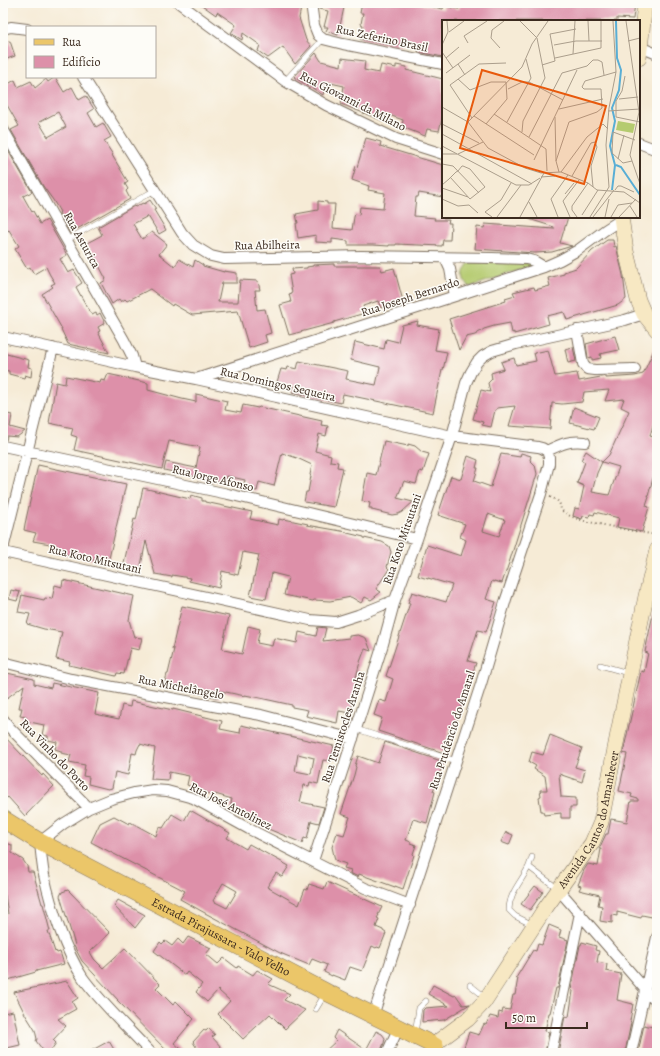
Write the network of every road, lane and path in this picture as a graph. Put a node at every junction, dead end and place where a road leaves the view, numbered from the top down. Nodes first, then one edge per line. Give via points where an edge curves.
1 (179, 3) edge
2 (645, 3) edge
3 (313, 6) edge
4 (3, 28) edge
5 (26, 29) edge
6 (323, 39) junction
7 (640, 52) edge
8 (657, 54) edge
9 (442, 64) edge
10 (84, 78) edge
11 (285, 81) junction
12 (3, 129) edge
13 (640, 143) edge
14 (657, 150) edge
15 (442, 154) edge
16 (155, 189) junction
17 (621, 218) edge
18 (67, 240) junction
19 (445, 258) junction
20 (544, 267) junction
21 (455, 296) junction
22 (644, 314) junction
23 (577, 330) junction
24 (657, 330) edge
25 (3, 337) edge
26 (52, 348) junction
27 (135, 367) junction
28 (635, 369) dead end
29 (196, 379) junction
30 (452, 436) junction
31 (585, 442) dead end
32 (3, 446) edge
33 (28, 451) junction
34 (547, 451) junction
35 (541, 494) junction
36 (657, 535) edge
37 (417, 539) junction
38 (657, 550) edge
39 (3, 551) edge
40 (395, 600) junction
41 (3, 662) edge
42 (600, 664) dead end
43 (630, 674) junction
44 (3, 719) edge
45 (354, 734) junction
46 (456, 761) junction
47 (89, 808) junction
48 (3, 819) edge
49 (40, 842) junction
50 (532, 857) dead end
51 (313, 861) junction
52 (529, 867) junction
53 (558, 889) junction
54 (410, 905) junction
55 (580, 913) junction
56 (534, 925) junction
57 (657, 937) edge
58 (470, 985) dead end
59 (645, 988) junction
60 (326, 992) junction
61 (486, 998) junction
62 (426, 1001) dead end
63 (657, 1003) edge
64 (316, 1009) dead end
65 (373, 1016) junction
66 (398, 1029) junction
67 (415, 1036) junction
68 (434, 1050) edge
69 (151, 1053) edge
70 (387, 1053) edge
71 (551, 1053) edge
72 (631, 1053) edge

1 - 11 street, Rua Giovanni da Milano
2 - 7 main road
3 - 6 street, Rua Zeferino Brasil via 316,32
4 - 5 street
6 - 9 street, Rua Zeferino Brasil
6 - 11 lane
7 - 8 street
10 - 16 street, Rua Abilheira
11 - 15 street, Rua Giovanni da Milano via 326,105 396,139
12 - 18 street, Rua Asturica
13 - 14 street
16 - 18 lane
16 - 19 street, Rua Abilheira via 182,233 193,245 211,256 224,259 361,256
17 - 20 street, Rua Joseph Bernardo via 578,250
17 - 22 main road via 636,294
18 - 27 street, Rua Asturica via 124,340
19 - 20 street, Rua Abilheira via 526,259
19 - 21 street via 450,269
20 - 21 street, Rua Joseph Bernardo
21 - 29 street, Rua Joseph Bernardo
22 - 23 street, Rua Koto Mitsutani
22 - 24 main road
23 - 28 street via 583,364 587,369
23 - 30 street, Rua Koto Mitsutani via 516,344 483,356 466,383
25 - 26 street, Rua Domingos Sequeira
26 - 27 street, Rua Domingos Sequeira
26 - 33 street
27 - 29 street, Rua Domingos Sequeira
29 - 30 street, Rua Domingos Sequeira
30 - 34 street, Rua Domingos Sequeira via 538,447
30 - 37 street, Rua Koto Mitsutani
31 - 34 street via 565,443
32 - 33 street, Rua Jorge Afonso
33 - 37 street, Rua Jorge Afonso via 228,494
33 - 39 street
34 - 35 street, Rua Prudêncio do Amaral via 549,464
35 - 36 path via 556,499 561,510 573,518
35 - 46 street, Rua Prudêncio do Amaral
37 - 40 street, Rua Koto Mitsutani
38 - 43 main road, Avenida Cantos do Amanhecer
39 - 40 street, Rua Koto Mitsutani via 310,620 336,622
40 - 45 street, Rua Temistocles Aranha
41 - 45 street, Rua Michelângelo via 70,678
42 - 43 lane
43 - 53 main road, Avenida Cantos do Amanhecer via 601,822 592,842
44 - 47 street, Rua Vinho do Porto
45 - 46 lane
45 - 51 street, Rua Temistocles Aranha
46 - 54 street, Rua Prudêncio do Amaral
47 - 49 street, Rua José Antolinez
47 - 51 street, Rua José Antolinez via 134,793 168,791 193,798 248,830
48 - 49 main road, Estrada Pirajussara - Valo Velho
49 - 60 main road, Estrada Pirajussara - Valo Velho
49 - 69 street via 50,899 70,954 83,977 99,997
50 - 52 lane
51 - 54 street, Rua José Antolinez via 366,888
52 - 53 lane
52 - 56 lane via 517,886 509,910 515,916
53 - 55 street
53 - 56 main road, Avenida Cantos do Amanhecer
54 - 65 street, Rua Prudêncio do Amaral
55 - 59 street
55 - 71 street
56 - 61 main road, Avenida Cantos do Amanhecer
57 - 59 street
58 - 61 lane
59 - 63 street
59 - 72 street
60 - 64 lane
60 - 65 main road, Estrada Pirajussara - Valo Velho
61 - 68 main road, Avenida Cantos do Amanhecer via 460,1026 440,1040
62 - 67 lane via 419,1008
65 - 66 main road, Estrada Pirajussara - Valo Velho
66 - 67 main road, Estrada Pirajussara - Valo Velho
66 - 70 street
67 - 68 main road, Estrada Pirajussara - Valo Velho

